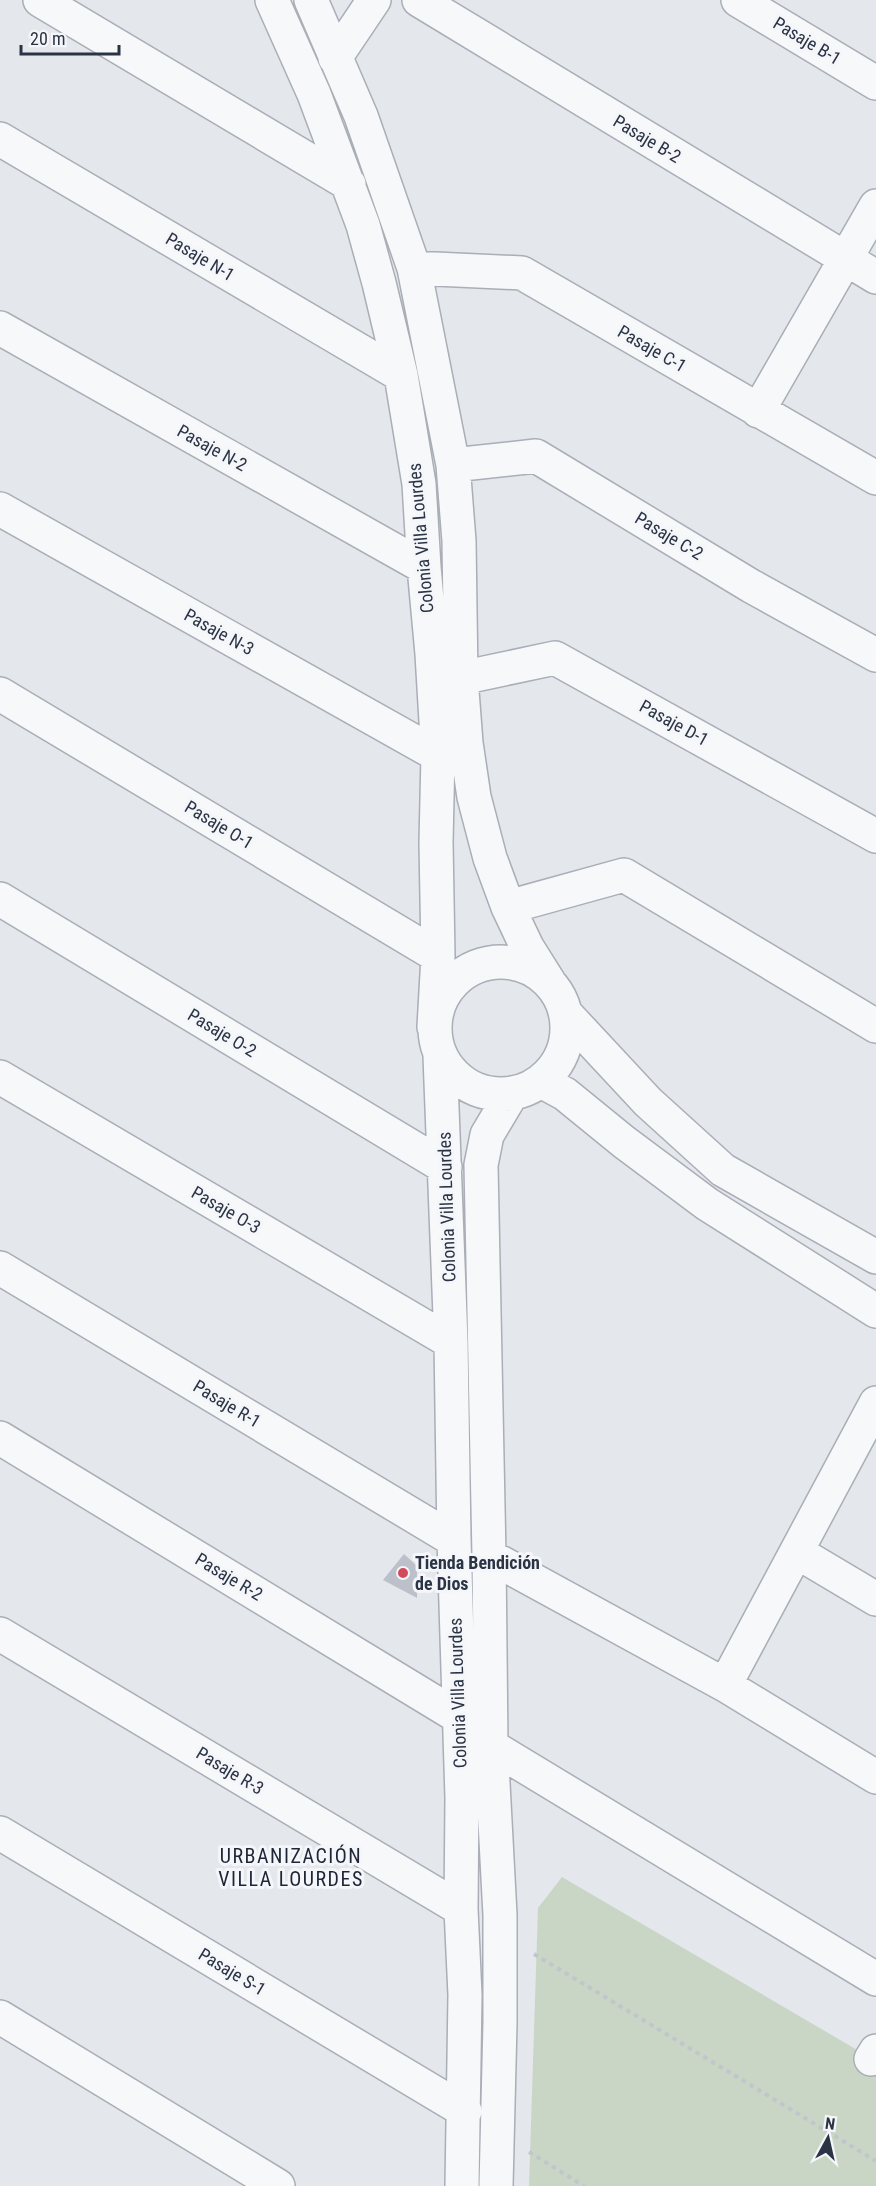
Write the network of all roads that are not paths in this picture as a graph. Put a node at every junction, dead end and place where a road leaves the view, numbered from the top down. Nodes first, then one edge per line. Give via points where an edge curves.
1 (40, 0) edge
2 (272, 0) edge
3 (311, 0) edge
4 (374, 0) edge
5 (419, 0) edge
6 (738, 0) edge
7 (335, 58) junction
8 (876, 83) edge
9 (0, 139) edge
10 (349, 184) junction
11 (876, 206) edge
12 (845, 259) junction
13 (414, 268) junction
14 (876, 277) edge
15 (0, 328) edge
16 (401, 375) junction
17 (758, 411) junction
18 (453, 465) junction
19 (876, 478) edge
20 (0, 509) edge
21 (424, 567) junction
22 (876, 655) edge
23 (461, 678) junction
24 (0, 694) edge
25 (438, 755) junction
26 (876, 836) edge
27 (0, 899) edge
28 (508, 907) junction
29 (438, 956) junction
30 (549, 982) junction
31 (566, 1014) junction
32 (876, 1026) edge
33 (437, 1042) junction
34 (0, 1077) edge
35 (541, 1081) junction
36 (512, 1093) junction
37 (445, 1167) junction
38 (876, 1257) edge
39 (0, 1268) edge
40 (872, 1301) edge
41 (451, 1342) junction
42 (876, 1403) edge
43 (0, 1438) edge
44 (863, 1457) edge
45 (454, 1540) junction
46 (797, 1551) junction
47 (489, 1556) junction
48 (876, 1599) edge
49 (0, 1634) edge
50 (725, 1685) junction
51 (459, 1717) junction
52 (491, 1746) junction
53 (876, 1778) edge
54 (0, 1833) edge
55 (461, 1909) junction
56 (876, 1979) edge
57 (0, 2017) edge
58 (465, 2111) junction
59 (278, 2186) edge
60 (462, 2186) edge
61 (496, 2186) edge

1 - 10 street
2 - 10 street, Colonia Villa Lourdes
3 - 7 street, Colonia Villa Lourdes
4 - 7 street
5 - 12 street, Pasaje B-2
6 - 8 street, Pasaje B-1
7 - 13 street, Colonia Villa Lourdes via 361,116
9 - 16 street, Pasaje N-1
10 - 16 street, Colonia Villa Lourdes
11 - 12 street
12 - 14 street, Pasaje B-2
12 - 17 street
13 - 17 street, Pasaje C-1 via 522,273
13 - 18 street, Colonia Villa Lourdes
15 - 21 street, Pasaje N-2
16 - 21 street, Colonia Villa Lourdes via 419,484
17 - 19 street, Pasaje C-1
18 - 22 street, Pasaje C-2 via 536,456 751,586
18 - 23 street, Colonia Villa Lourdes via 459,540
20 - 25 street, Pasaje N-3
21 - 25 street, Colonia Villa Lourdes
23 - 26 street, Pasaje D-1 via 555,658
23 - 28 street, Colonia Villa Lourdes via 474,797
24 - 29 street, Pasaje O-1
25 - 29 street, Colonia Villa Lourdes
27 - 37 street, Pasaje O-2
28 - 30 street, Colonia Villa Lourdes
28 - 32 street via 624,875
29 - 33 street, Colonia Villa Lourdes
30 - 31 street
30 - 33 street via 513,963 490,962 468,970 450,984 438,1005
31 - 35 street via 563,1051
31 - 38 street via 648,1102 723,1170
33 - 36 street via 450,1071 463,1082 478,1090
33 - 37 street, Colonia Villa Lourdes
34 - 41 street, Pasaje O-3
35 - 36 street
35 - 40 street via 565,1094 707,1204
36 - 47 street, Colonia Villa Lourdes via 487,1135 481,1165
37 - 41 street, Colonia Villa Lourdes
39 - 45 street, Pasaje R-1
41 - 45 street, Colonia Villa Lourdes
42 - 44 street
43 - 51 street, Pasaje R-2
44 - 46 street
45 - 51 street, Colonia Villa Lourdes
46 - 48 street
46 - 50 street
47 - 50 street
47 - 52 street, Colonia Villa Lourdes
49 - 55 street, Pasaje R-3
50 - 53 street
51 - 55 street, Colonia Villa Lourdes
52 - 56 street
52 - 61 street, Colonia Villa Lourdes via 500,1933
54 - 58 street, Pasaje S-1
55 - 58 street, Colonia Villa Lourdes
57 - 59 street
58 - 60 street, Colonia Villa Lourdes

